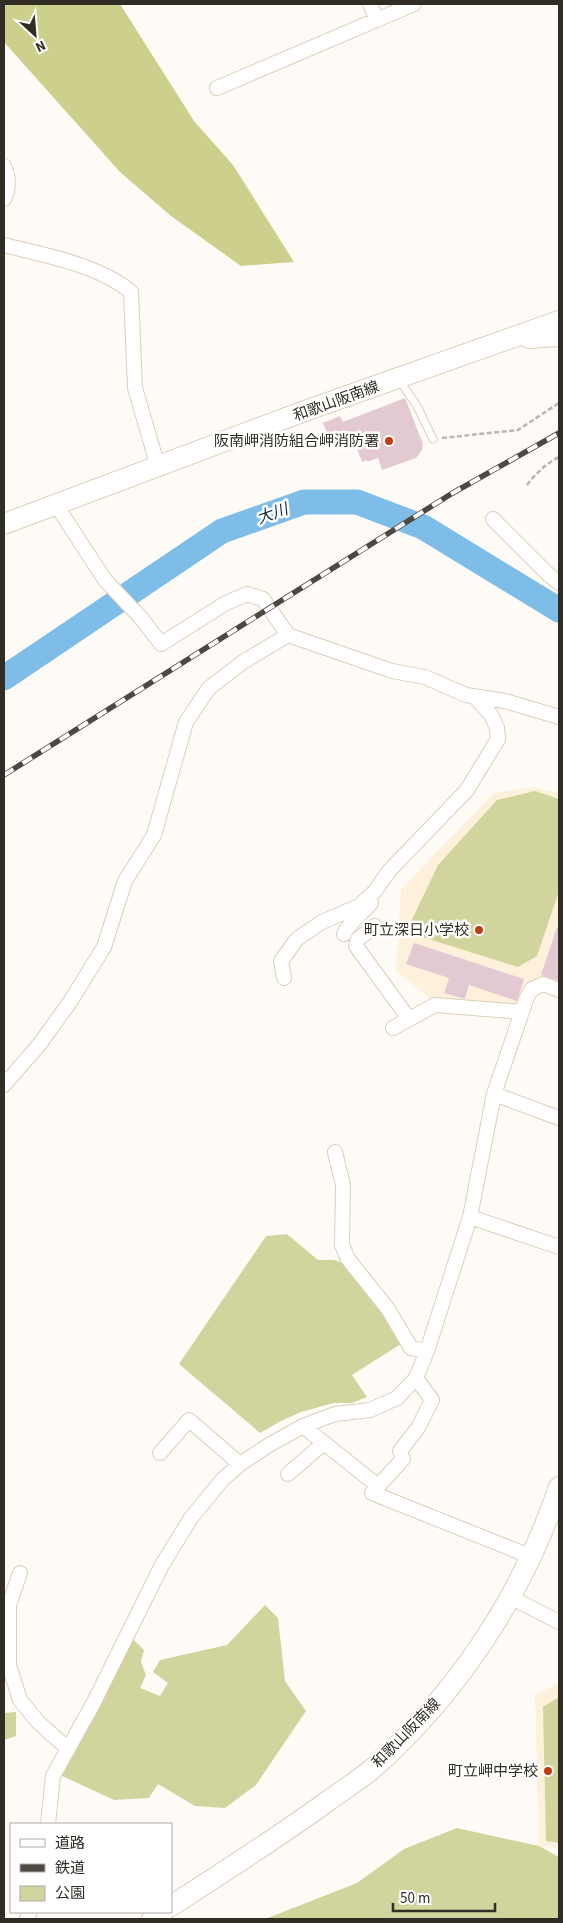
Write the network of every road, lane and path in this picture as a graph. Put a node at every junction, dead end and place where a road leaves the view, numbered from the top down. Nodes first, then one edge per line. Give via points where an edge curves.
1 (370, 4) edge
2 (414, 4) edge
3 (377, 20) junction
4 (217, 88) dead end
5 (4, 166) edge
6 (4, 199) edge
7 (4, 245) edge
8 (559, 321) edge
9 (559, 336) edge
10 (500, 342) junction
11 (398, 378) junction
12 (559, 403) edge
13 (433, 439) joint
14 (559, 457) edge
15 (158, 467) junction
16 (527, 485) dead end
17 (57, 504) junction
18 (493, 519) dead end
19 (4, 524) edge
20 (559, 583) edge
21 (288, 635) junction
22 (475, 696) junction
23 (559, 717) edge
24 (385, 876) junction
25 (375, 926) dead end
26 (344, 934) dead end
27 (284, 978) dead end
28 (559, 990) edge
29 (522, 1012) junction
30 (409, 1019) junction
31 (393, 1028) dead end
32 (4, 1085) edge
33 (494, 1094) junction
34 (559, 1118) edge
35 (335, 1152) dead end
36 (470, 1217) junction
37 (559, 1246) edge
38 (427, 1351) junction
39 (416, 1378) junction
40 (303, 1426) junction
41 (324, 1443) junction
42 (160, 1453) dead end
43 (240, 1464) junction
44 (288, 1474) dead end
45 (378, 1486) junction
46 (559, 1487) edge
47 (532, 1557) junction
48 (20, 1573) dead end
49 (512, 1598) junction
50 (559, 1622) edge
51 (67, 1748) junction
52 (48, 1823) edge
53 (172, 1905) edge

1 - 3 street
2 - 3 street
3 - 4 street
5 - 6 street via 7,193
7 - 15 street via 85,268 131,292 136,388
8 - 10 main road, 和歌山阪南線
9 - 10 main road, 和歌山阪南線
10 - 11 main road, 和歌山阪南線
11 - 13 lane
11 - 15 main road, 和歌山阪南線
12 - 13 path via 518,430
14 - 16 path
15 - 17 main road, 和歌山阪南線
17 - 19 main road, 和歌山阪南線
17 - 21 street via 104,580 161,644 226,603 247,594 263,599
18 - 20 street
21 - 22 street via 392,671 425,677
21 - 32 street via 208,688 186,722 154,835 125,881 104,946 70,1002
22 - 23 street
22 - 24 street via 497,728 498,739 466,790
24 - 26 street via 375,899
24 - 27 street via 359,906 322,922 297,939 281,961
25 - 30 street via 358,939 356,946
28 - 29 street via 543,984 532,989
29 - 30 street via 435,1005
29 - 33 street
30 - 31 street
33 - 34 street
33 - 36 street
35 - 38 street via 342,1185 342,1245 348,1259 388,1309 411,1348
36 - 37 street
36 - 38 street
38 - 39 street
39 - 40 street via 397,1398 370,1410 335,1414
39 - 45 street via 432,1400 418,1428 400,1451 403,1459
40 - 41 street
40 - 43 street
41 - 44 street
41 - 45 street
42 - 43 street via 189,1420
43 - 51 street via 222,1480 186,1526 162,1565 94,1702
45 - 47 street via 372,1493
46 - 47 main road, 和歌山阪南線
47 - 49 main road, 和歌山阪南線
48 - 51 street via 9,1605 8,1665 20,1700 38,1722
49 - 50 street
49 - 53 main road, 和歌山阪南線 via 424,1717 370,1770 305,1818
51 - 52 street via 53,1776

